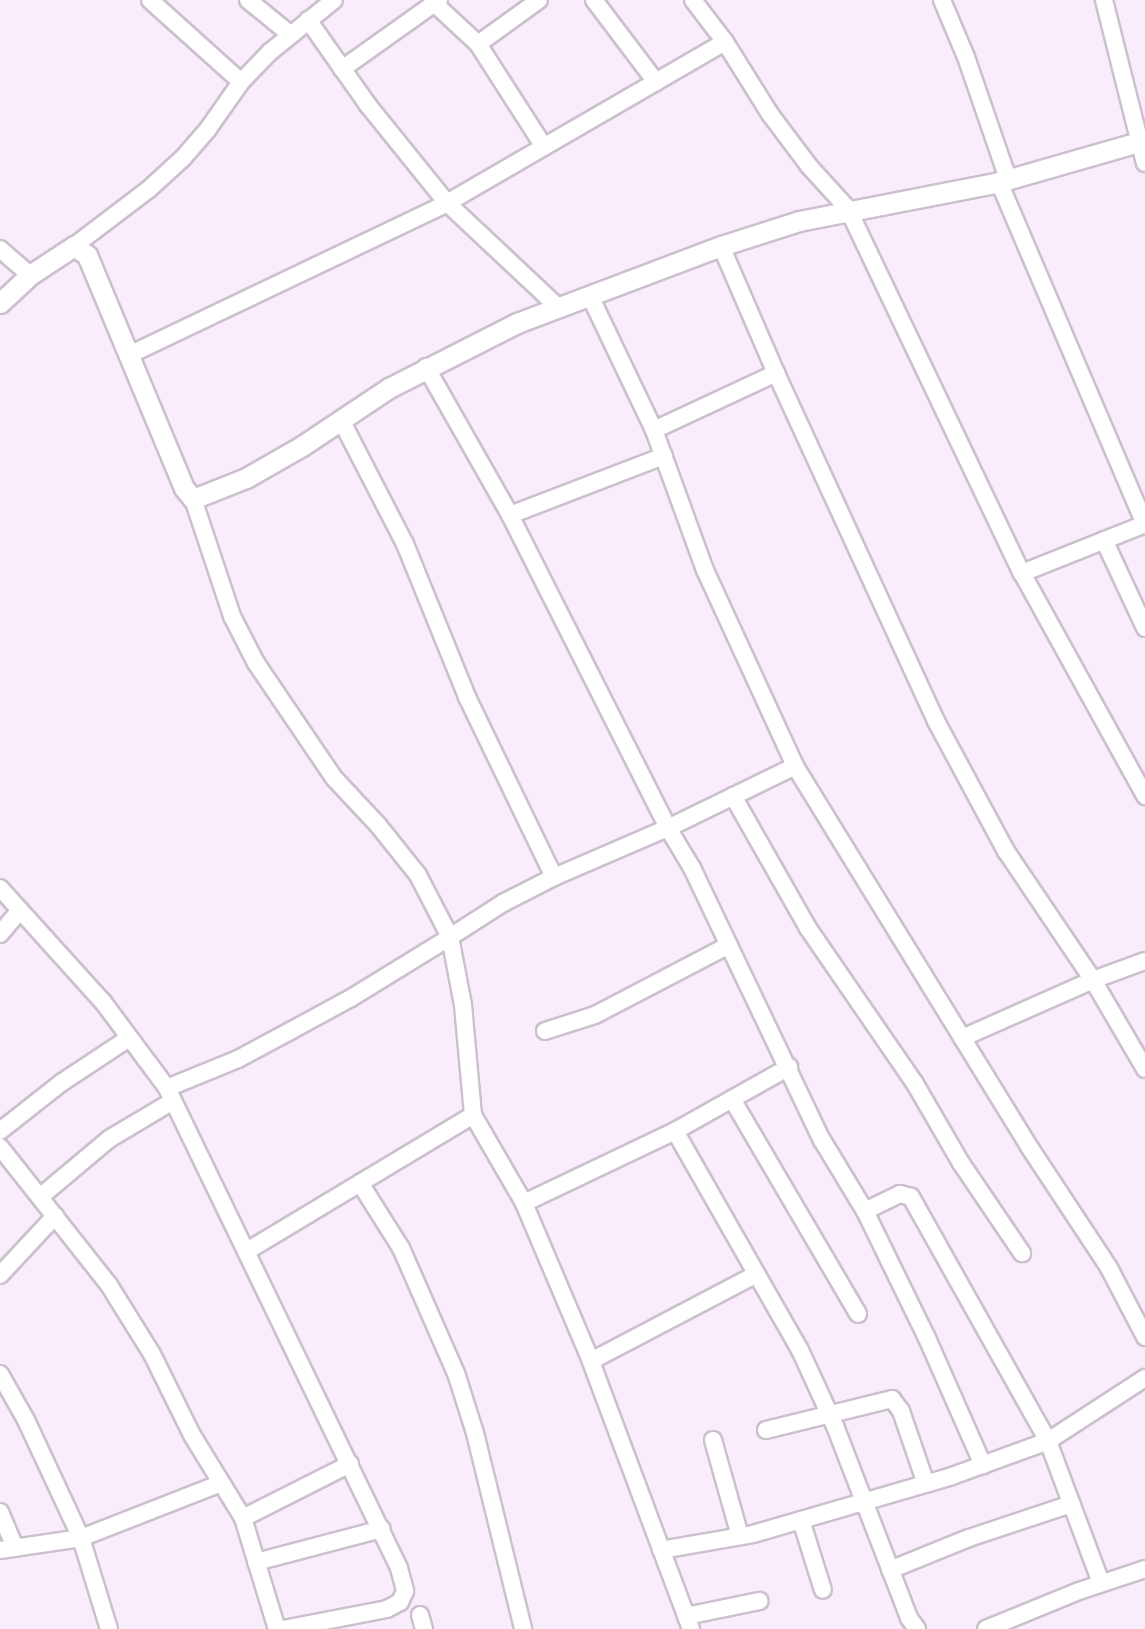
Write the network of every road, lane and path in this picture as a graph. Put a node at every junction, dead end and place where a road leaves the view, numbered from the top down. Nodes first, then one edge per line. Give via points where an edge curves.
1 (150, 0) edge
2 (248, 0) edge
3 (334, 0) edge
4 (539, 0) edge
5 (594, 0) edge
6 (693, 0) edge
7 (942, 0) edge
8 (1104, 0) edge
9 (437, 2) edge
10 (307, 20) junction
11 (291, 35) junction
12 (725, 42) junction
13 (478, 44) junction
14 (342, 69) junction
15 (240, 82) junction
16 (656, 82) junction
17 (1141, 141) edge
18 (544, 146) junction
19 (1145, 163) edge
20 (1003, 181) junction
21 (447, 203) junction
22 (848, 209) junction
23 (74, 246) junction
24 (722, 246) junction
25 (0, 249) edge
26 (30, 275) junction
27 (590, 296) junction
28 (0, 303) edge
29 (559, 308) junction
30 (129, 355) junction
31 (426, 367) junction
32 (776, 373) junction
33 (341, 420) junction
34 (654, 430) junction
35 (664, 456) junction
36 (193, 499) junction
37 (510, 515) junction
38 (1145, 524) edge
39 (1104, 540) junction
40 (1022, 573) junction
41 (1145, 628) edge
42 (795, 766) junction
43 (733, 796) junction
44 (1145, 796) edge
45 (668, 828) junction
46 (554, 877) junction
47 (0, 888) edge
48 (20, 911) junction
49 (0, 934) edge
50 (450, 937) junction
51 (729, 945) junction
52 (1145, 961) edge
53 (1093, 980) junction
54 (545, 1031) dead end
55 (129, 1038) junction
56 (962, 1038) junction
57 (789, 1067) junction
58 (1145, 1069) edge
59 (170, 1095) junction
60 (732, 1099) junction
61 (473, 1115) junction
62 (0, 1131) edge
63 (675, 1131) junction
64 (0, 1147) edge
65 (360, 1183) junction
66 (40, 1197) junction
67 (524, 1203) junction
68 (865, 1211) junction
69 (55, 1216) junction
70 (247, 1251) junction
71 (1022, 1253) dead end
72 (757, 1274) junction
73 (0, 1275) edge
74 (858, 1314) dead end
75 (1145, 1337) edge
76 (591, 1361) junction
77 (0, 1374) edge
78 (1145, 1378) edge
79 (829, 1413) junction
80 (766, 1430) dead end
81 (713, 1440) dead end
82 (1048, 1441) junction
83 (350, 1464) junction
84 (983, 1465) junction
85 (221, 1483) junction
86 (926, 1484) junction
87 (865, 1501) junction
88 (1071, 1504) junction
89 (0, 1513) edge
90 (243, 1518) junction
91 (801, 1520) junction
92 (382, 1529) junction
93 (740, 1536) junction
94 (81, 1538) junction
95 (8, 1549) edge
96 (661, 1550) junction
97 (257, 1562) junction
98 (1145, 1569) edge
99 (890, 1570) junction
100 (1101, 1584) junction
101 (823, 1590) dead end
102 (759, 1601) dead end
103 (689, 1623) edge
104 (109, 1629) edge
105 (277, 1629) edge
106 (283, 1629) edge
107 (523, 1629) edge
108 (917, 1629) edge
109 (986, 1629) edge

1 - 15 street
2 - 11 street
3 - 10 street
4 - 13 street
5 - 16 street
6 - 12 street
7 - 20 street via 966,57
8 - 17 street
9 - 13 street
9 - 14 street
10 - 11 street
10 - 14 street
11 - 15 street
12 - 16 street
12 - 22 street via 770,114
13 - 18 street
14 - 21 street
15 - 23 street via 183,158
16 - 18 street
17 - 19 street
17 - 20 street
18 - 21 street
20 - 22 street
20 - 38 street
21 - 29 street
21 - 30 street
22 - 24 street
22 - 40 street
23 - 26 street
23 - 30 street via 87,255 95,270
24 - 27 street
24 - 32 street
25 - 26 street
26 - 28 street
27 - 29 street
27 - 34 street
29 - 31 street
30 - 36 street via 184,488
31 - 33 street
31 - 37 street
32 - 34 street
32 - 53 street via 936,721 1006,851
33 - 36 street via 246,478
33 - 46 street via 405,544 467,697
34 - 35 street
35 - 37 street
35 - 42 street via 716,594
36 - 50 street via 232,615 256,663 334,778 418,875
37 - 45 street
38 - 39 street
39 - 40 street
39 - 41 street
40 - 44 street
42 - 43 street
42 - 56 street
43 - 45 street
43 - 71 street via 807,928 914,1082 961,1163
45 - 46 street
45 - 51 street
46 - 50 street
47 - 48 street
48 - 49 street
48 - 55 street via 103,1002
50 - 59 street via 351,998
50 - 61 street via 464,1005
51 - 54 street via 594,1015
51 - 57 street
52 - 53 street
53 - 56 street
53 - 58 street
55 - 59 street
55 - 62 street
56 - 75 street via 1109,1268
57 - 60 street
57 - 68 street via 822,1140
59 - 66 street
59 - 70 street
60 - 63 street
60 - 74 street
61 - 65 street
61 - 67 street
63 - 67 street
63 - 72 street
64 - 66 street
65 - 70 street
65 - 107 street via 401,1248 456,1373
66 - 69 street
67 - 76 street
68 - 82 street via 900,1194 911,1197
68 - 84 street
69 - 73 street
69 - 85 street via 109,1285 152,1354
70 - 83 street
72 - 76 street
72 - 79 street
76 - 96 street
77 - 94 street
78 - 82 street
79 - 80 street
79 - 86 street via 892,1399 901,1411
79 - 87 street
81 - 93 street
82 - 84 street
82 - 88 street
83 - 90 street
83 - 92 street
84 - 86 street
85 - 90 street
85 - 94 street
86 - 87 street
87 - 91 street
87 - 99 street
88 - 99 street
88 - 100 street
89 - 95 street
90 - 97 street
91 - 93 street
91 - 101 street
92 - 97 street
92 - 106 street via 405,1591 400,1602 387,1609
93 - 96 street
94 - 95 street
94 - 104 street
96 - 103 street
97 - 105 street
98 - 100 street
99 - 108 street
100 - 109 street
102 - 103 street

